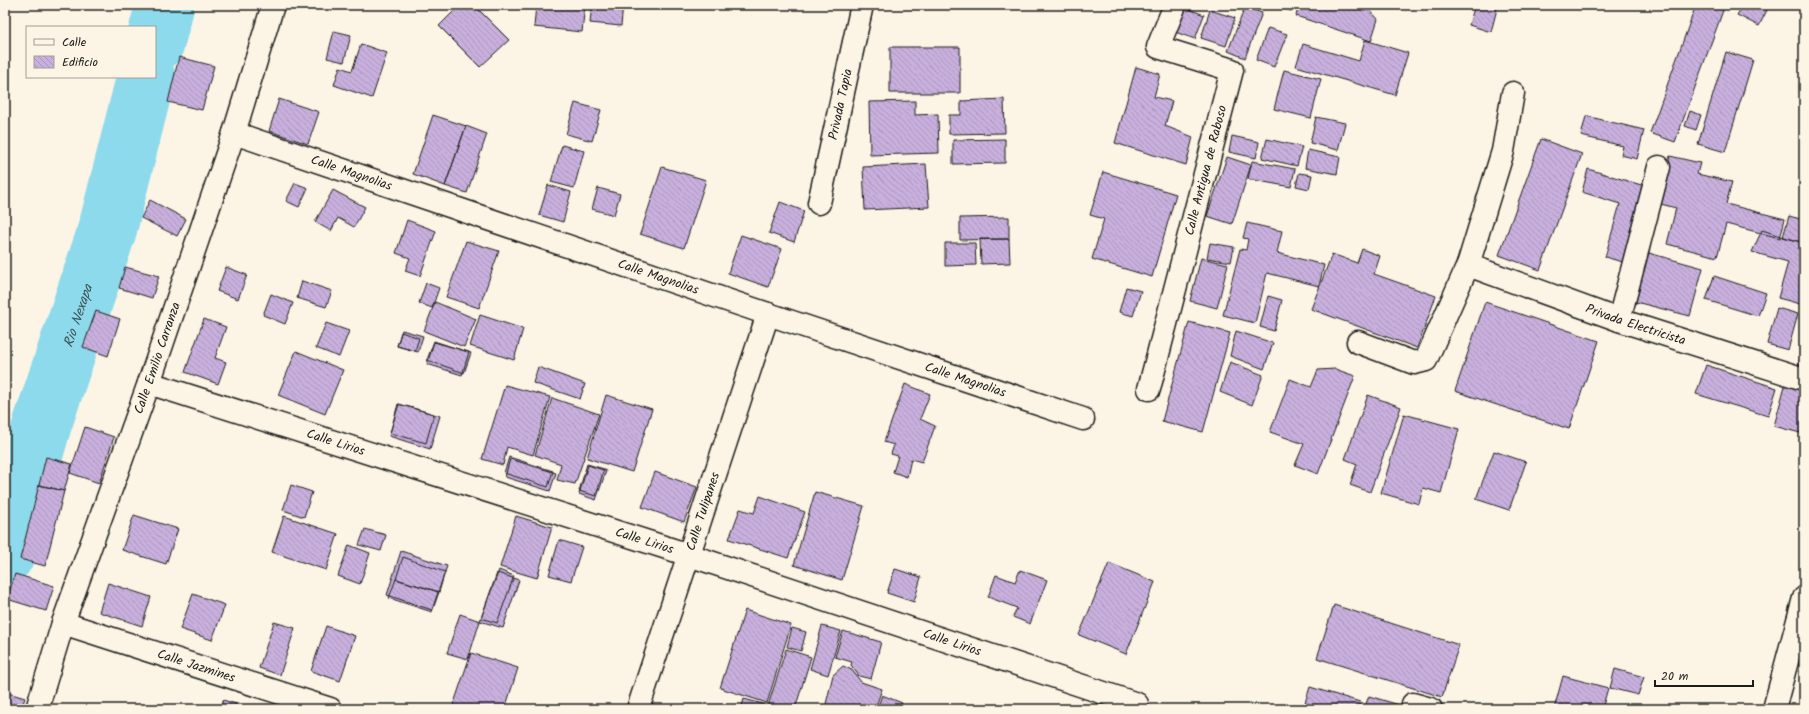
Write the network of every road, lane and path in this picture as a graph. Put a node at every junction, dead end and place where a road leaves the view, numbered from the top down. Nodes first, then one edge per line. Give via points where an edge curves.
1 (273, 5) edge
2 (862, 5) edge
3 (1175, 5) edge
4 (1513, 93) dead end
5 (234, 133) junction
6 (1659, 167) dead end
7 (819, 203) dead end
8 (1468, 266) junction
9 (768, 314) junction
10 (1619, 320) junction
11 (1358, 342) dead end
12 (1804, 379) edge
13 (149, 383) junction
14 (1150, 389) dead end
15 (1083, 419) dead end
16 (689, 555) junction
17 (1804, 598) edge
18 (63, 623) junction
19 (1137, 704) dead end
20 (37, 709) edge
21 (330, 709) edge
22 (638, 709) edge
23 (1774, 709) edge

1 - 5 street, Calle Emilio Carranza
2 - 7 street, Privada Tapia
3 - 14 street, Calle Antigua de Raboso via 1158,47 1232,70
4 - 8 street via 1503,151
5 - 9 street, Calle Magnolias
5 - 13 street, Calle Emilio Carranza
6 - 10 street
8 - 10 street, Privada Electricista
8 - 11 street via 1426,360 1414,363
9 - 15 street, Calle Magnolias
9 - 16 street, Calle Tulipanes
10 - 12 street, Privada Electricista
13 - 16 street, Calle Lirios
13 - 18 street, Calle Emilio Carranza
16 - 19 street, Calle Lirios
16 - 22 street, Calle Tulipanes
17 - 23 street
18 - 20 street, Calle Emilio Carranza
18 - 21 street, Calle Jazmines

